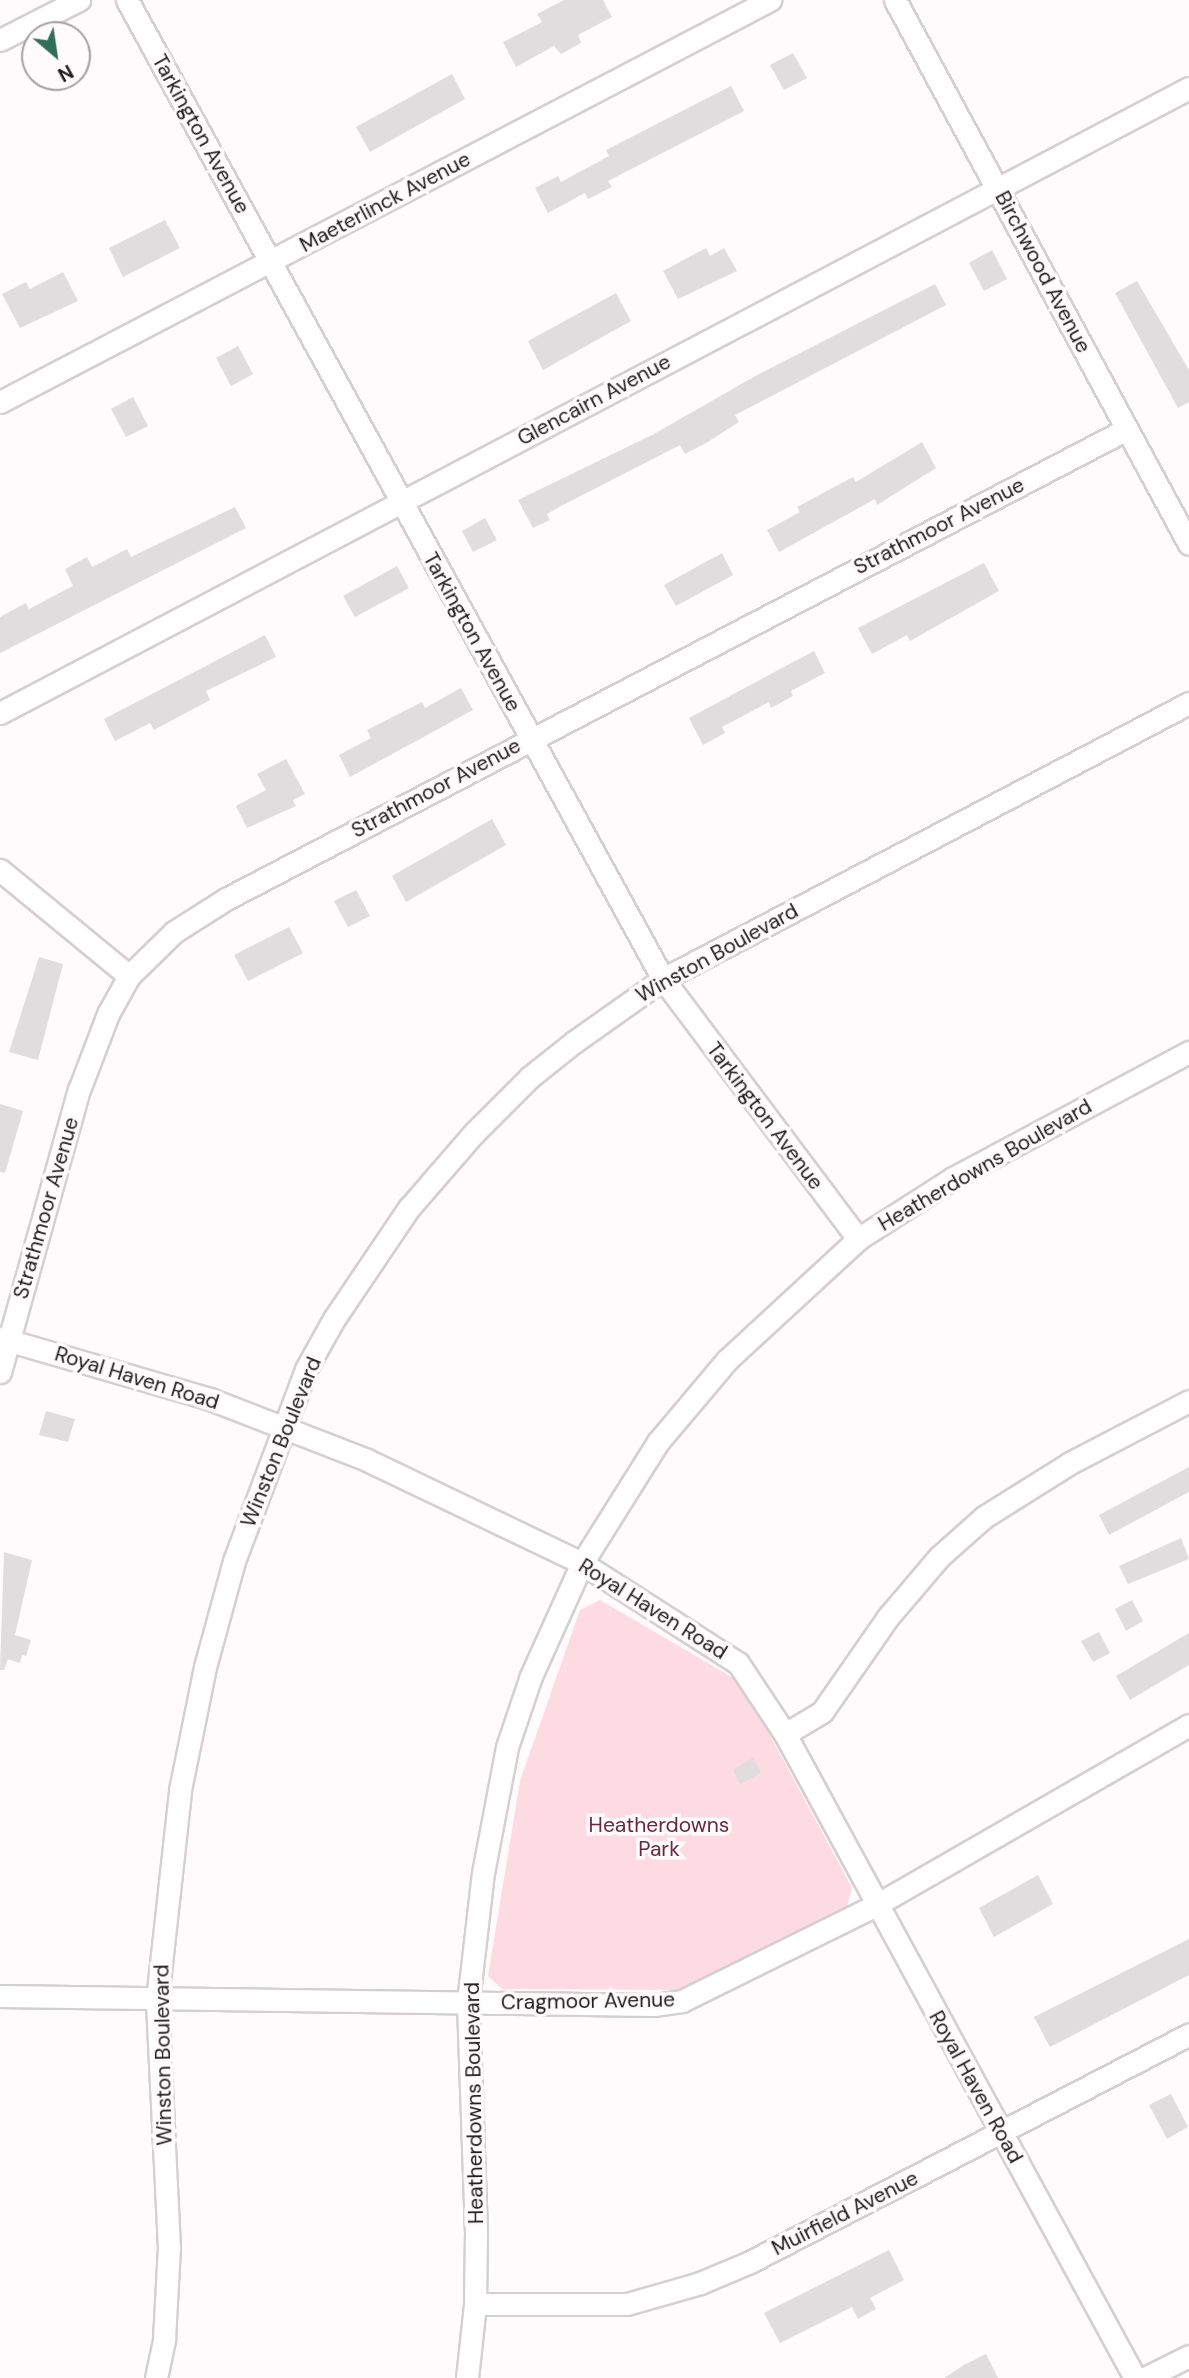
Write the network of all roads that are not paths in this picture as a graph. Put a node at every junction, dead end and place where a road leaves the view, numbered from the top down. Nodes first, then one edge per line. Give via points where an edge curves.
1 (79, 0) edge
2 (127, 0) edge
3 (770, 0) edge
4 (895, 0) edge
5 (0, 40) edge
6 (1189, 88) edge
7 (998, 189) junction
8 (271, 262) junction
9 (0, 402) edge
10 (1127, 429) junction
11 (401, 502) junction
12 (1189, 544) edge
13 (1189, 703) edge
14 (0, 713) edge
15 (530, 739) junction
16 (0, 870) edge
17 (129, 976) junction
18 (663, 979) junction
19 (1189, 1052) edge
20 (858, 1239) junction
21 (5, 1339) edge
22 (0, 1372) edge
23 (1189, 1401) edge
24 (283, 1425) junction
25 (582, 1563) junction
26 (1189, 1725) edge
27 (785, 1734) junction
28 (876, 1905) junction
29 (0, 1996) edge
30 (158, 2000) junction
31 (468, 2003) junction
32 (1189, 2034) edge
33 (1002, 2133) junction
34 (475, 2304) junction
35 (1189, 2356) edge
36 (156, 2378) edge
37 (467, 2378) edge
38 (1135, 2378) edge
39 (1145, 2378) edge

1 - 5 street
2 - 8 street, Tarkington Avenue
3 - 8 street, Maeterlinck Avenue
4 - 7 street, Birchwood Avenue
6 - 7 street, Glencairn Avenue
7 - 10 street, Birchwood Avenue
7 - 11 street, Glencairn Avenue
8 - 9 street, Maeterlinck Avenue
8 - 11 street, Tarkington Avenue
10 - 12 street, Birchwood Avenue
10 - 15 street, Strathmoor Avenue
11 - 14 street, Glencairn Avenue
11 - 15 street, Tarkington Avenue
13 - 18 street, Winston Boulevard
15 - 17 street, Strathmoor Avenue via 226,899 174,932
15 - 18 street, Tarkington Avenue
16 - 17 street
17 - 21 street, Strathmoor Avenue via 108,1014 79,1090
18 - 20 street, Tarkington Avenue
18 - 24 street, Winston Boulevard via 530,1077 409,1208 334,1319 306,1368
19 - 20 street, Heatherdowns Boulevard via 953,1178
20 - 25 street, Heatherdowns Boulevard via 727,1360 658,1442
21 - 22 street, Strathmoor Avenue
21 - 24 street, Royal Haven Road
23 - 27 street via 1070,1463 984,1517 939,1557 888,1617 822,1712
24 - 25 street, Royal Haven Road via 469,1506
24 - 30 street, Winston Boulevard via 234,1561 205,1667 169,1860
25 - 27 street, Royal Haven Road via 738,1663
25 - 31 street, Heatherdowns Boulevard via 531,1676 508,1746 483,1873
26 - 28 street, Cragmoor Avenue
27 - 28 street, Royal Haven Road
28 - 31 street, Cragmoor Avenue via 682,2001 654,2005
28 - 33 street, Royal Haven Road
29 - 30 street, Cragmoor Avenue
30 - 31 street, Cragmoor Avenue
30 - 36 street, Winston Boulevard via 169,2248 164,2339
31 - 34 street, Heatherdowns Boulevard
32 - 33 street, Muirfield Avenue
33 - 34 street, Muirfield Avenue via 750,2262 667,2295 588,2306
33 - 38 street, Royal Haven Road
34 - 37 street, Heatherdowns Boulevard
35 - 39 street

